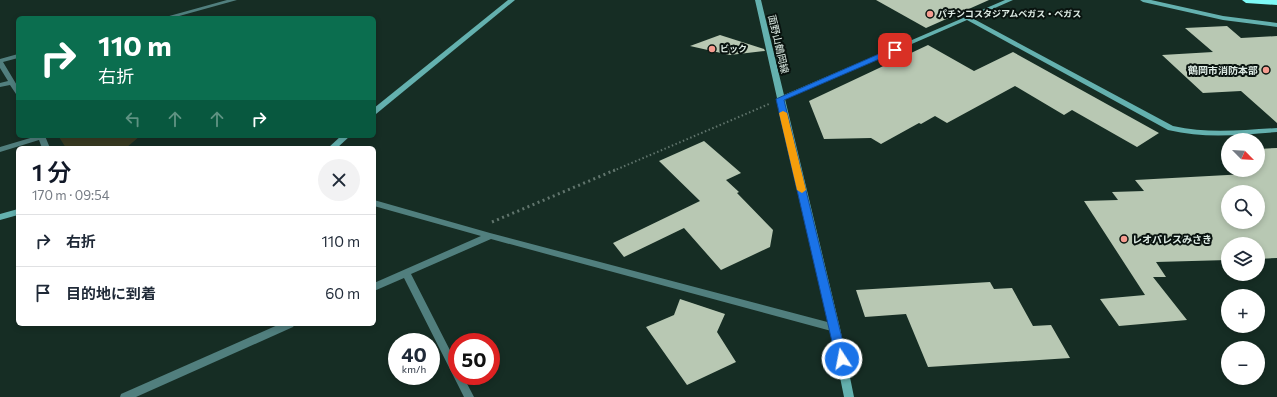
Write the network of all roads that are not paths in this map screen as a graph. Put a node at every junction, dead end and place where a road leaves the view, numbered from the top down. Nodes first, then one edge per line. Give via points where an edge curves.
1 (234, 0) edge
2 (512, 0) edge
3 (758, 0) edge
4 (1010, 0) edge
5 (1143, 0) edge
6 (1246, 0) edge
7 (1277, 2) edge
8 (173, 16) edge
9 (967, 18) junction
10 (1277, 25) edge
11 (16, 57) edge
12 (0, 62) edge
13 (12, 82) junction
14 (0, 85) edge
15 (16, 89) edge
16 (780, 99) junction
17 (376, 110) edge
18 (1277, 130) edge
19 (36, 138) edge
20 (344, 138) edge
21 (334, 146) edge
22 (0, 150) edge
23 (376, 203) edge
24 (16, 213) edge
25 (0, 217) edge
26 (490, 236) junction
27 (406, 273) junction
28 (376, 286) edge
29 (285, 326) edge
30 (835, 328) junction
31 (448, 355) edge
32 (463, 385) edge
33 (125, 397) edge
34 (468, 397) edge
35 (849, 397) edge

1 - 8 street
2 - 17 street
3 - 16 street, 面野山鶴岡線
4 - 9 street
5 - 10 street via 1223,18
6 - 7 highway
9 - 16 street
9 - 18 street via 1171,128 1203,134
11 - 12 street
12 - 13 street
13 - 14 street
13 - 15 street
16 - 30 street, 面野山鶴岡線
19 - 22 street
20 - 21 street
23 - 26 street
24 - 25 street
26 - 27 street
26 - 30 street
27 - 28 street
27 - 31 street
29 - 33 street
30 - 35 street, 面野山鶴岡線
32 - 34 street

